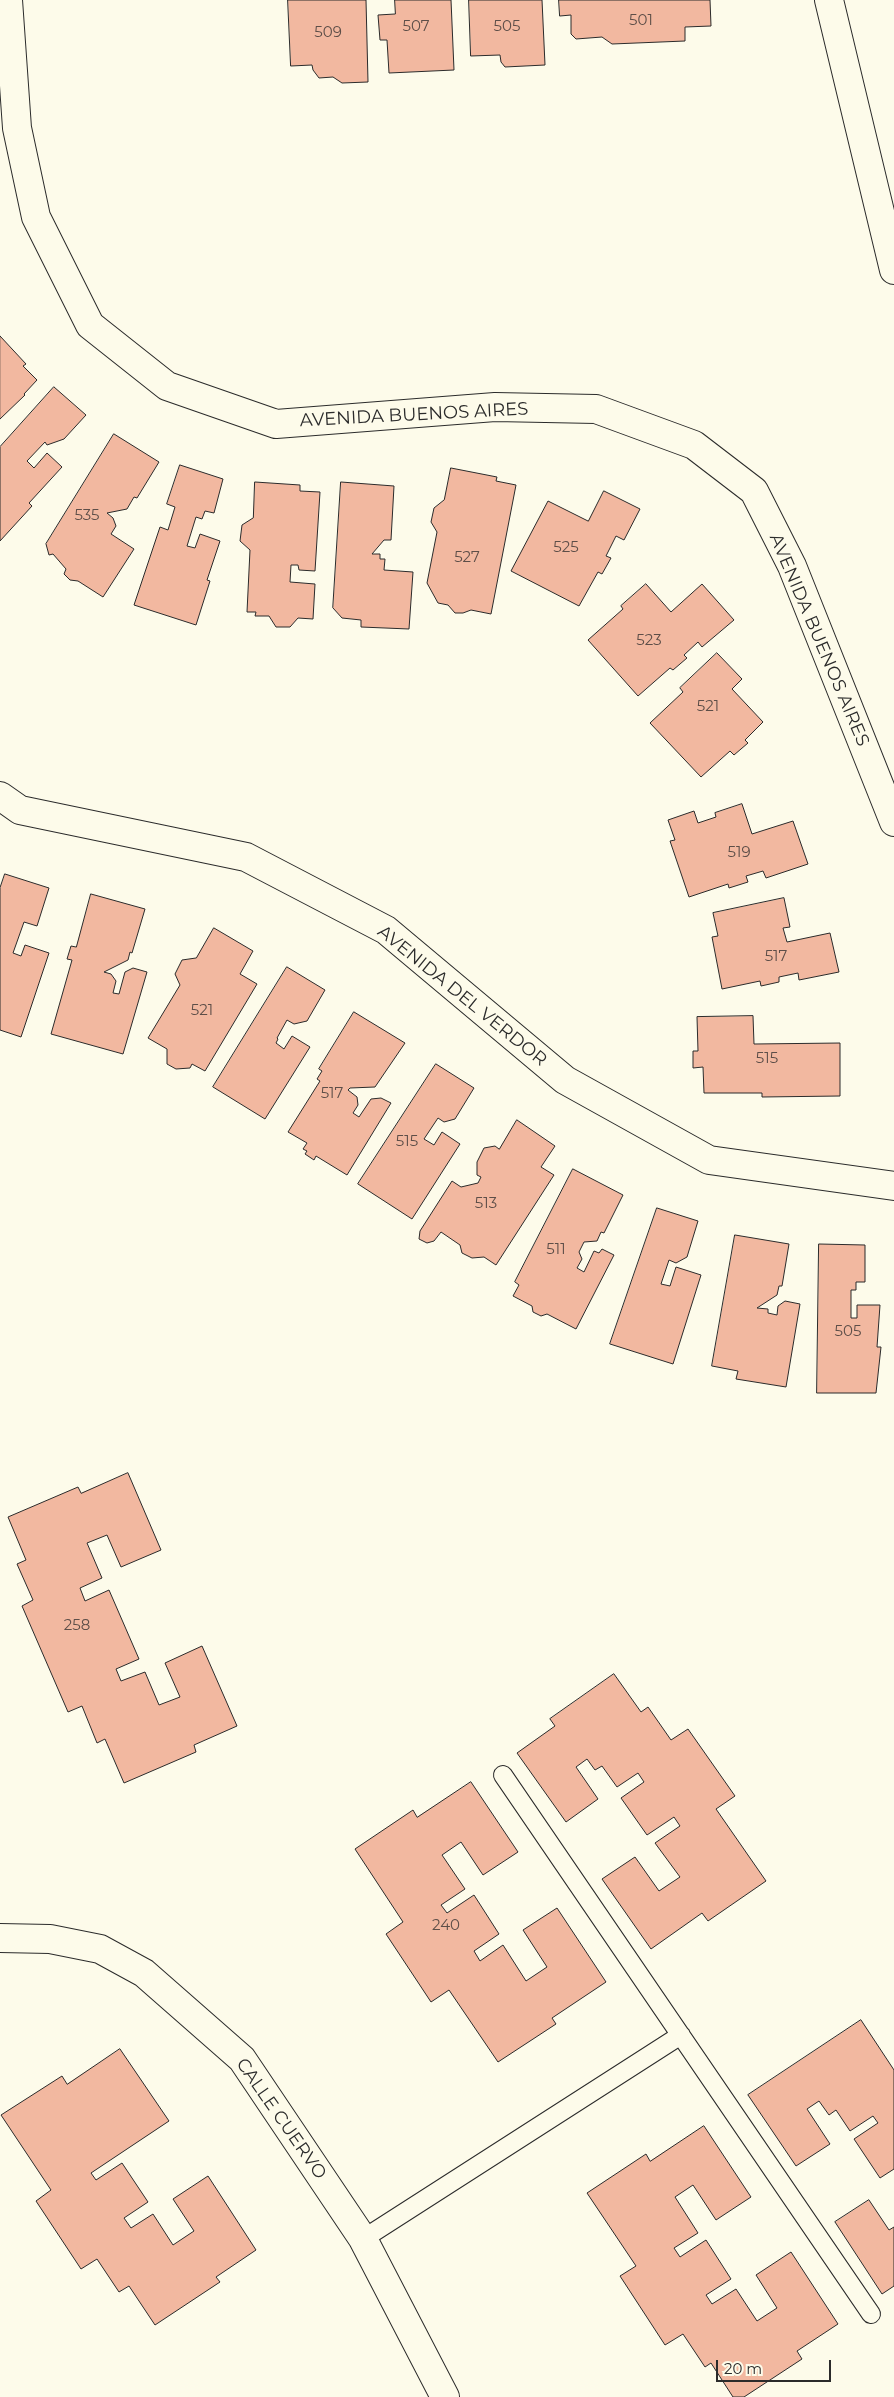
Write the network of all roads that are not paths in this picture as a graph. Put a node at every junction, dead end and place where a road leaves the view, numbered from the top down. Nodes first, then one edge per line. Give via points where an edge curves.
1 (8, 0) edge
2 (830, 0) edge
3 (894, 270) edge
4 (0, 796) edge
5 (894, 822) edge
6 (894, 1186) edge
7 (503, 1775) dead end
8 (0, 1938) edge
9 (681, 2035) junction
10 (363, 2239) junction
11 (871, 2314) dead end
12 (445, 2397) edge

1 - 5 street, AVENIDA BUENOS AIRES via 17,128 36,217 90,325 167,386 276,424 496,407 596,409 694,445 754,492 792,566
2 - 3 street
4 - 6 street, AVENIDA DEL VERDOR via 20,810 246,857 386,930 565,1080 709,1160
7 - 9 lane
8 - 10 street, CALLE CUERVO via 50,1939 100,1949 144,1973 242,2058
9 - 10 lane
9 - 11 lane
10 - 12 street, CALLE CUERVO

